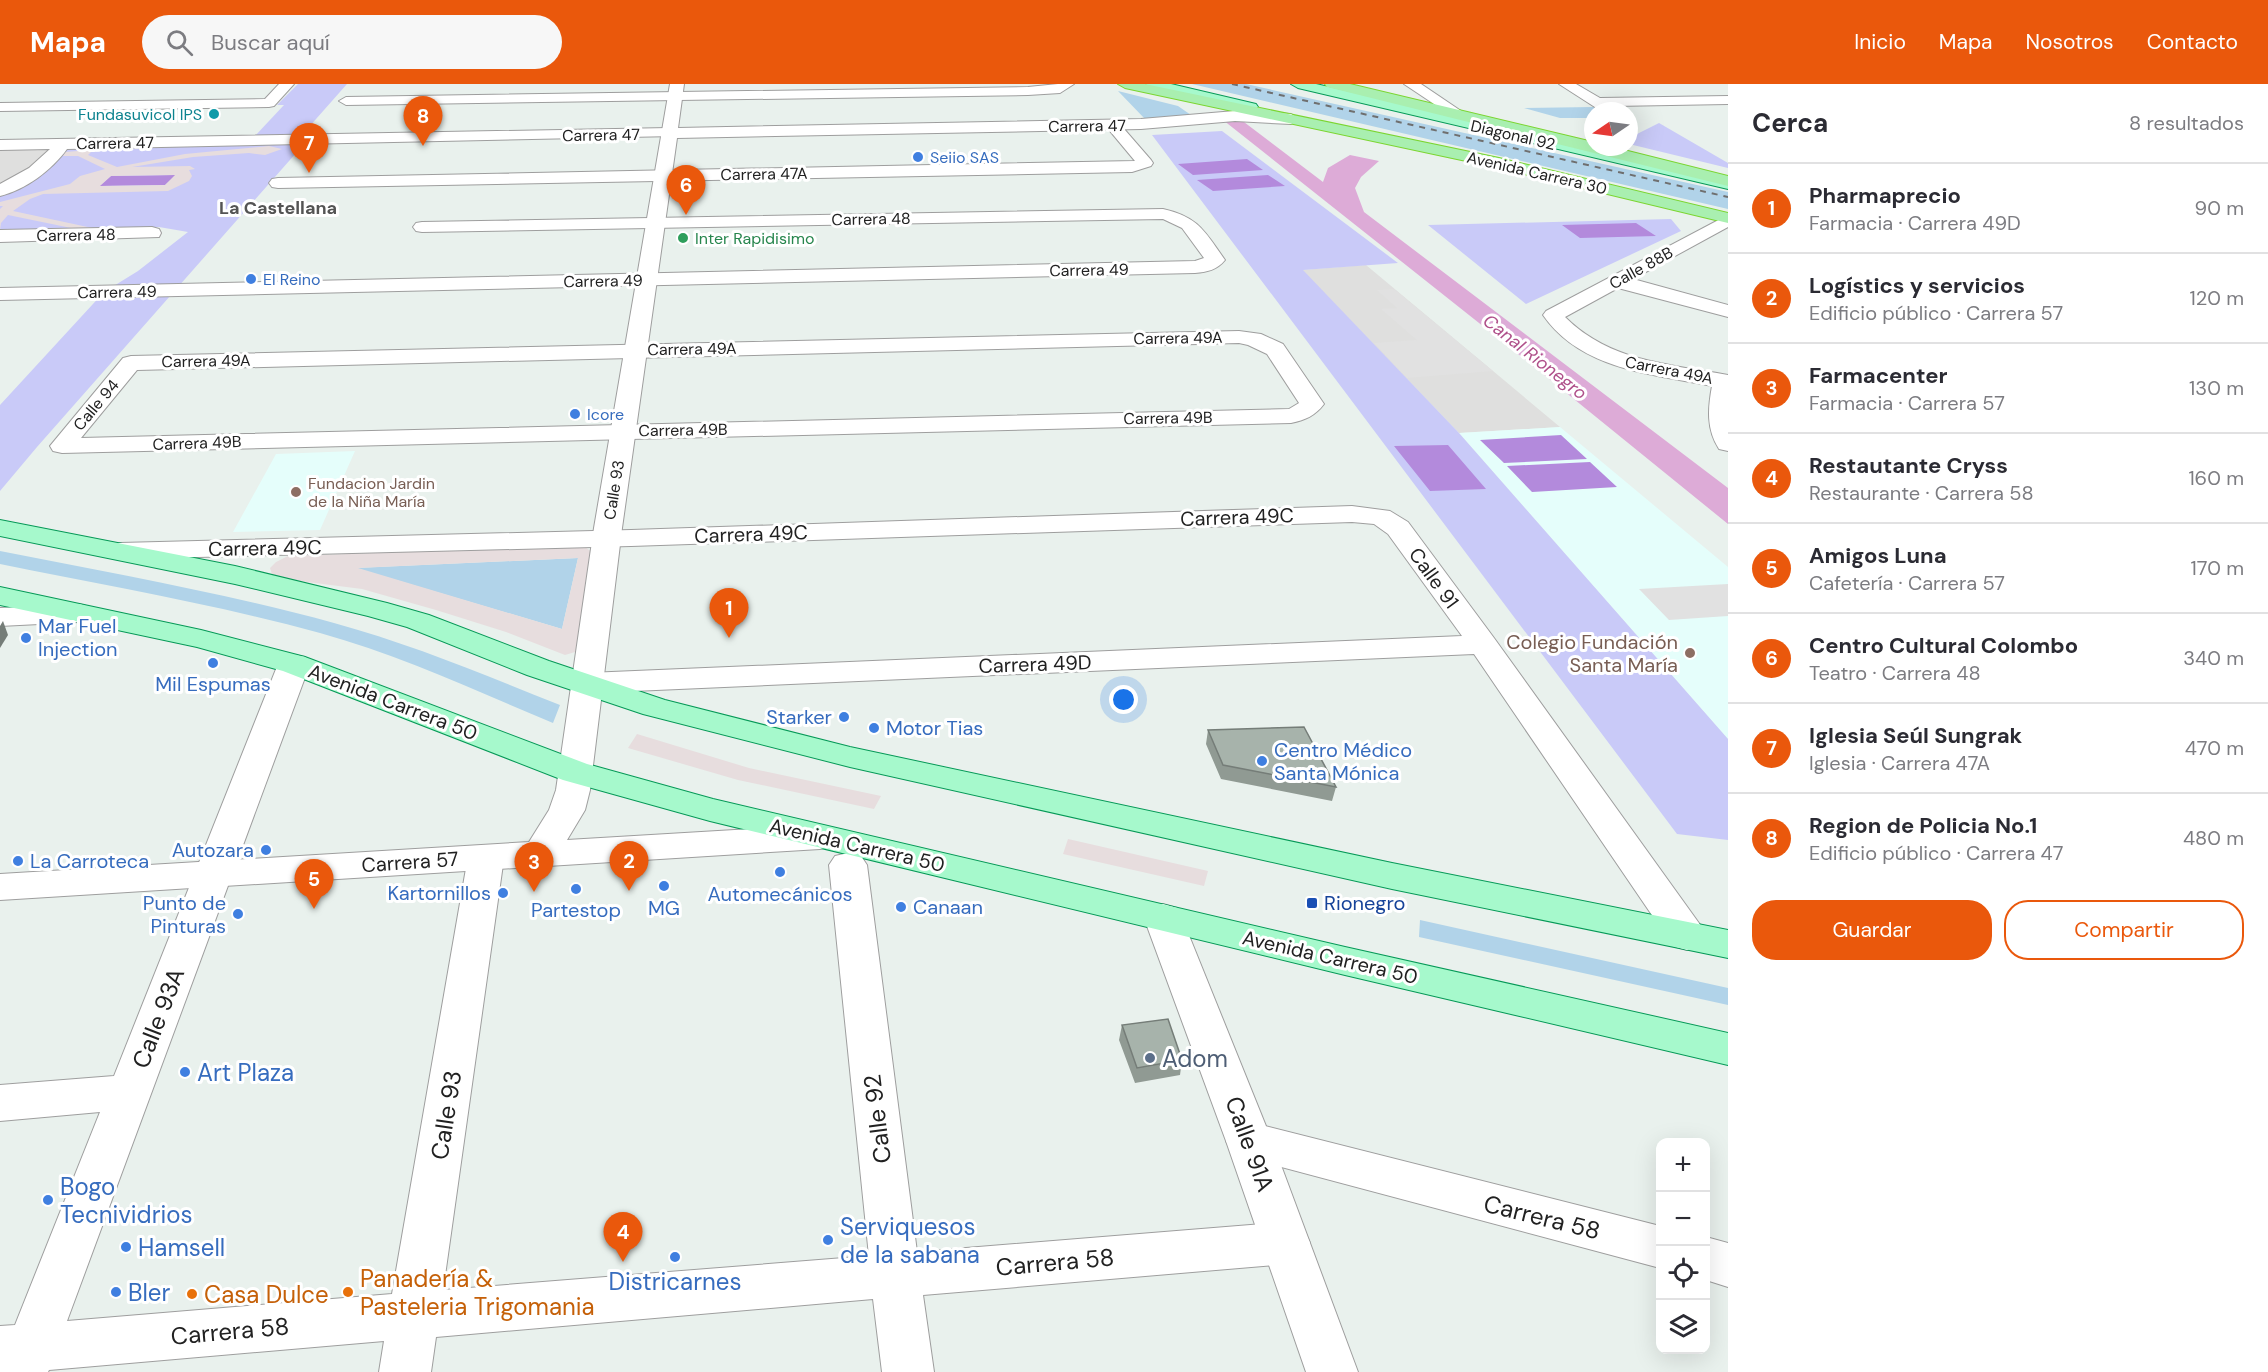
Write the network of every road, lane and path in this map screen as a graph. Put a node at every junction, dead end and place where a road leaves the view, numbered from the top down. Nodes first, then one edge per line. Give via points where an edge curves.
1 (287, 84) edge
2 (360, 84) edge
3 (1125, 84) edge
4 (1153, 84) edge
5 (1298, 84) edge
6 (1332, 84) edge
7 (1411, 84) edge
8 (1566, 84) edge
9 (1063, 86) edge
10 (676, 90) edge
11 (1177, 96) junction
12 (1693, 100) junction
13 (1728, 100) edge
14 (1596, 102) joint
15 (0, 107) edge
16 (1457, 113) junction
17 (1719, 114) dead end
18 (1291, 119) junction
19 (1201, 120) junction
20 (1113, 125) junction
21 (1345, 130) junction
22 (669, 134) junction
23 (312, 140) junction
24 (62, 144) junction
25 (1584, 144) edge
26 (0, 145) edge
27 (1629, 156) edge
28 (663, 176) junction
29 (1728, 182) edge
30 (0, 191) edge
31 (1728, 219) edge
32 (657, 223) junction
33 (422, 227) dead end
34 (152, 233) dead end
35 (0, 236) edge
36 (1206, 266) joint
37 (648, 280) junction
38 (1616, 281) junction
39 (0, 294) edge
40 (1728, 311) edge
41 (1553, 315) joint
42 (636, 351) junction
43 (131, 363) joint
44 (1726, 381) edge
45 (1303, 412) joint
46 (624, 431) junction
47 (1728, 444) edge
48 (62, 446) joint
49 (1381, 517) joint
50 (0, 528) edge
51 (608, 538) junction
52 (120, 552) junction
53 (0, 596) edge
54 (79, 613) junction
55 (0, 617) edge
56 (1483, 644) junction
57 (294, 663) junction
58 (588, 683) junction
59 (575, 771) junction
60 (834, 851) junction
61 (540, 854) junction
62 (486, 857) junction
63 (213, 874) junction
64 (0, 887) edge
65 (1163, 918) junction
66 (1687, 936) junction
67 (1728, 944) edge
68 (1728, 1049) edge
69 (129, 1092) junction
70 (0, 1103) edge
71 (1249, 1141) junction
72 (1286, 1243) junction
73 (1656, 1246) edge
74 (1710, 1260) edge
75 (1728, 1265) edge
76 (895, 1275) junction
77 (414, 1316) junction
78 (18, 1356) edge
79 (405, 1372) edge
80 (908, 1372) edge
81 (1332, 1372) edge

1 - 15 street via 268,103
2 - 10 street via 346,101
3 - 11 highway, Avenida Carrera 30
4 - 21 main road, Avenida Carrera 30
5 - 29 main road, Diagonal 92
6 - 16 highway, Avenida Carrera 30
7 - 16 street
8 - 14 street
9 - 10 street via 1028,91
10 - 22 street, Calle 93
11 - 18 highway, Avenida Carrera 30
11 - 19 street via 1213,111
12 - 13 street
12 - 14 street
12 - 17 street
16 - 25 highway, Avenida Carrera 30
18 - 19 street, Carrera 47 via 1253,116
18 - 21 highway, Avenida Carrera 30
19 - 20 street, Carrera 47
20 - 22 street, Carrera 47
20 - 28 street, Carrera 47A via 1145,164
21 - 31 highway, Avenida Carrera 30
22 - 23 street, Carrera 47
22 - 28 street, Calle 93
23 - 24 street, Carrera 47
23 - 28 street, Carrera 47A via 278,183
24 - 26 street, Carrera 47
24 - 30 street via 55,155 33,172
27 - 29 highway, Avenida Carrera 30
28 - 32 street, Calle 93
31 - 38 street, Calle 88B
32 - 33 street, Carrera 48
32 - 36 street, Carrera 48 via 1175,216 1188,222 1215,260
32 - 37 street, Calle 93
34 - 35 street, Carrera 48
36 - 37 street, Carrera 49
37 - 39 street, Carrera 49
37 - 42 street, Calle 93
38 - 40 street
38 - 41 street, Calle 88B
41 - 44 street, Carrera 49A via 1608,357
42 - 43 street, Carrera 49A
42 - 45 street, Carrera 49A via 1239,337 1275,349 1312,404
42 - 46 street, Calle 93
43 - 48 street, Calle 94
44 - 47 street via 1719,415
45 - 46 street, Carrera 49B via 1291,416
46 - 48 street, Carrera 49B
46 - 51 street, Calle 93
49 - 51 street, Carrera 49C via 1352,513
49 - 56 street, Calle 91 via 1398,528
50 - 52 main road
51 - 52 street, Carrera 49C
51 - 58 street, Calle 93
52 - 58 main road via 377,609
53 - 54 main road, Avenida Carrera 50
54 - 55 street
54 - 57 main road, Avenida Carrera 50
56 - 58 street, Carrera 49D
56 - 66 street, Calle 91
57 - 59 main road, Avenida Carrera 50
57 - 63 street, Calle 93A
58 - 59 street, Calle 93
58 - 66 main road via 654,707 850,757 1392,876
59 - 60 main road, Avenida Carrera 50
59 - 61 street, Calle 93 via 567,810
60 - 61 street, Carrera 57
60 - 65 main road, Avenida Carrera 50
60 - 76 street, Calle 92
61 - 62 street, Carrera 57
62 - 63 street, Carrera 57
62 - 77 street, Calle 93
63 - 64 street, Carrera 57
63 - 69 street, Calle 93A
65 - 68 main road, Avenida Carrera 50
65 - 71 street, Calle 91A
66 - 67 main road
69 - 70 street
69 - 78 street, Calle 93A
71 - 72 street, Calle 91A
71 - 73 street, Carrera 58
72 - 76 street, Carrera 58
72 - 81 street, Calle 91A
74 - 75 street
76 - 77 street, Carrera 58
76 - 80 street, Calle 92
77 - 78 street, Carrera 58
77 - 79 street, Calle 93

